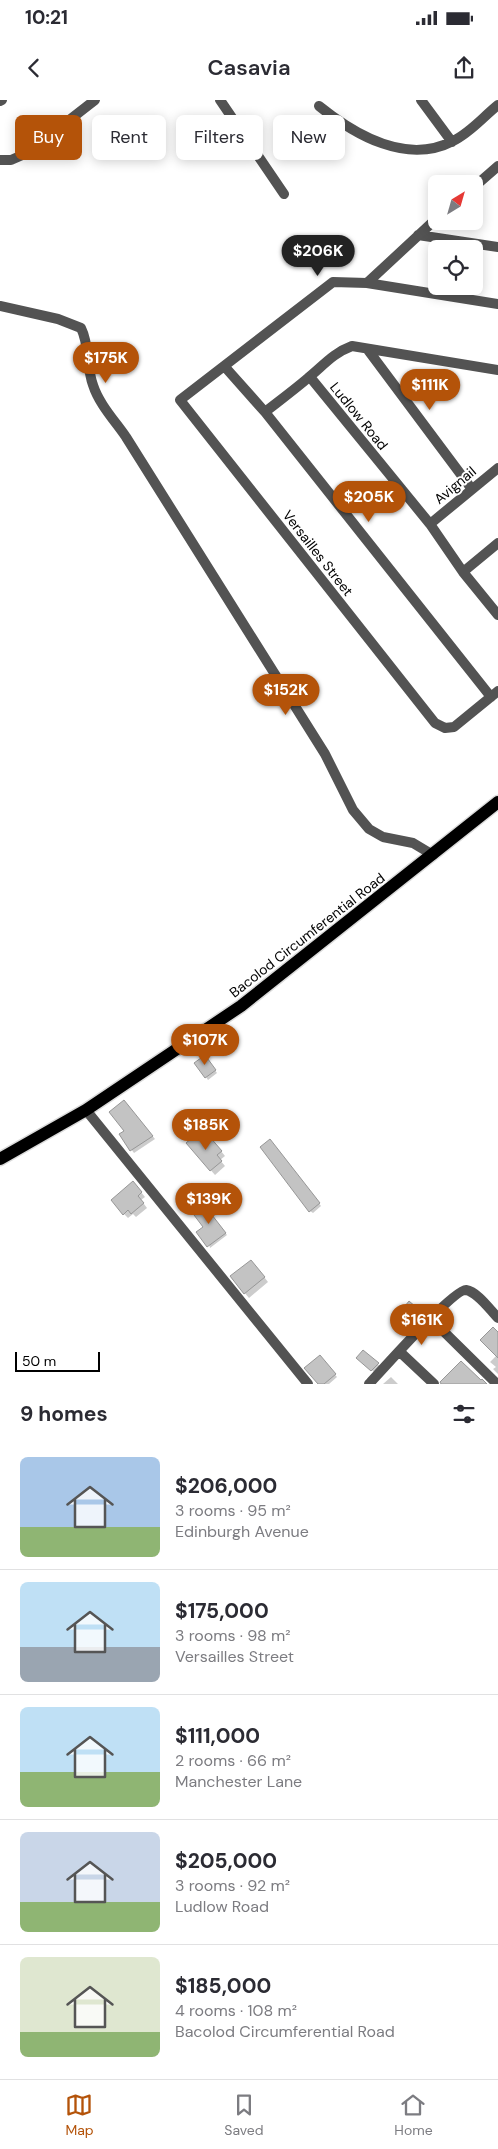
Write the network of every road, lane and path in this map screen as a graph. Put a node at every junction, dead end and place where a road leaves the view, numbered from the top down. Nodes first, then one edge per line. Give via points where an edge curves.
1 (95, 100) edge
2 (220, 100) edge
3 (421, 100) edge
4 (498, 105) edge
5 (320, 106) dead end
6 (452, 142) junction
7 (0, 160) edge
8 (498, 166) edge
9 (483, 179) edge
10 (284, 194) dead end
11 (428, 226) edge
12 (418, 235) junction
13 (496, 244) edge
14 (367, 282) junction
15 (498, 304) edge
16 (0, 306) edge
17 (368, 350) junction
18 (225, 367) junction
19 (498, 370) edge
20 (310, 377) junction
21 (264, 412) junction
22 (498, 468) edge
23 (471, 488) junction
24 (430, 524) junction
25 (498, 543) edge
26 (463, 572) junction
27 (498, 615) edge
28 (494, 694) edge
29 (498, 802) edge
30 (433, 855) junction
31 (86, 1110) junction
32 (0, 1159) edge
33 (430, 1318) junction
34 (498, 1318) edge
35 (400, 1352) junction
36 (371, 1383) edge
37 (308, 1384) edge
38 (434, 1384) edge
39 (497, 1384) edge

1 - 7 street via 27,153 11,160
2 - 10 street
3 - 6 street
4 - 6 street
5 - 6 street via 338,122 385,146 429,149
8 - 9 street
11 - 12 street
12 - 13 street
12 - 14 street
14 - 15 street
14 - 18 street via 333,282
16 - 30 street via 58,318 81,328 86,337 93,386 320,746 354,810 369,829 383,837 413,843
17 - 19 street
17 - 20 street via 352,346 340,351
17 - 23 street
18 - 21 street
18 - 28 street, Versailles Street via 180,400 436,723 445,728 454,727
20 - 21 street
20 - 24 street, Ludlow Road
21 - 28 street
22 - 23 street, Avignail
23 - 24 street, Avignail
24 - 26 street, Ludlow Road
25 - 26 street
26 - 27 street, Ludlow Road
29 - 30 main road, Bacolod Circumferential Road
30 - 31 main road, Bacolod Circumferential Road via 241,1006
31 - 32 main road, Bacolod Circumferential Road
31 - 37 street
33 - 34 street via 459,1292 466,1290 475,1294
33 - 35 street
33 - 39 street
35 - 36 street
35 - 38 street

